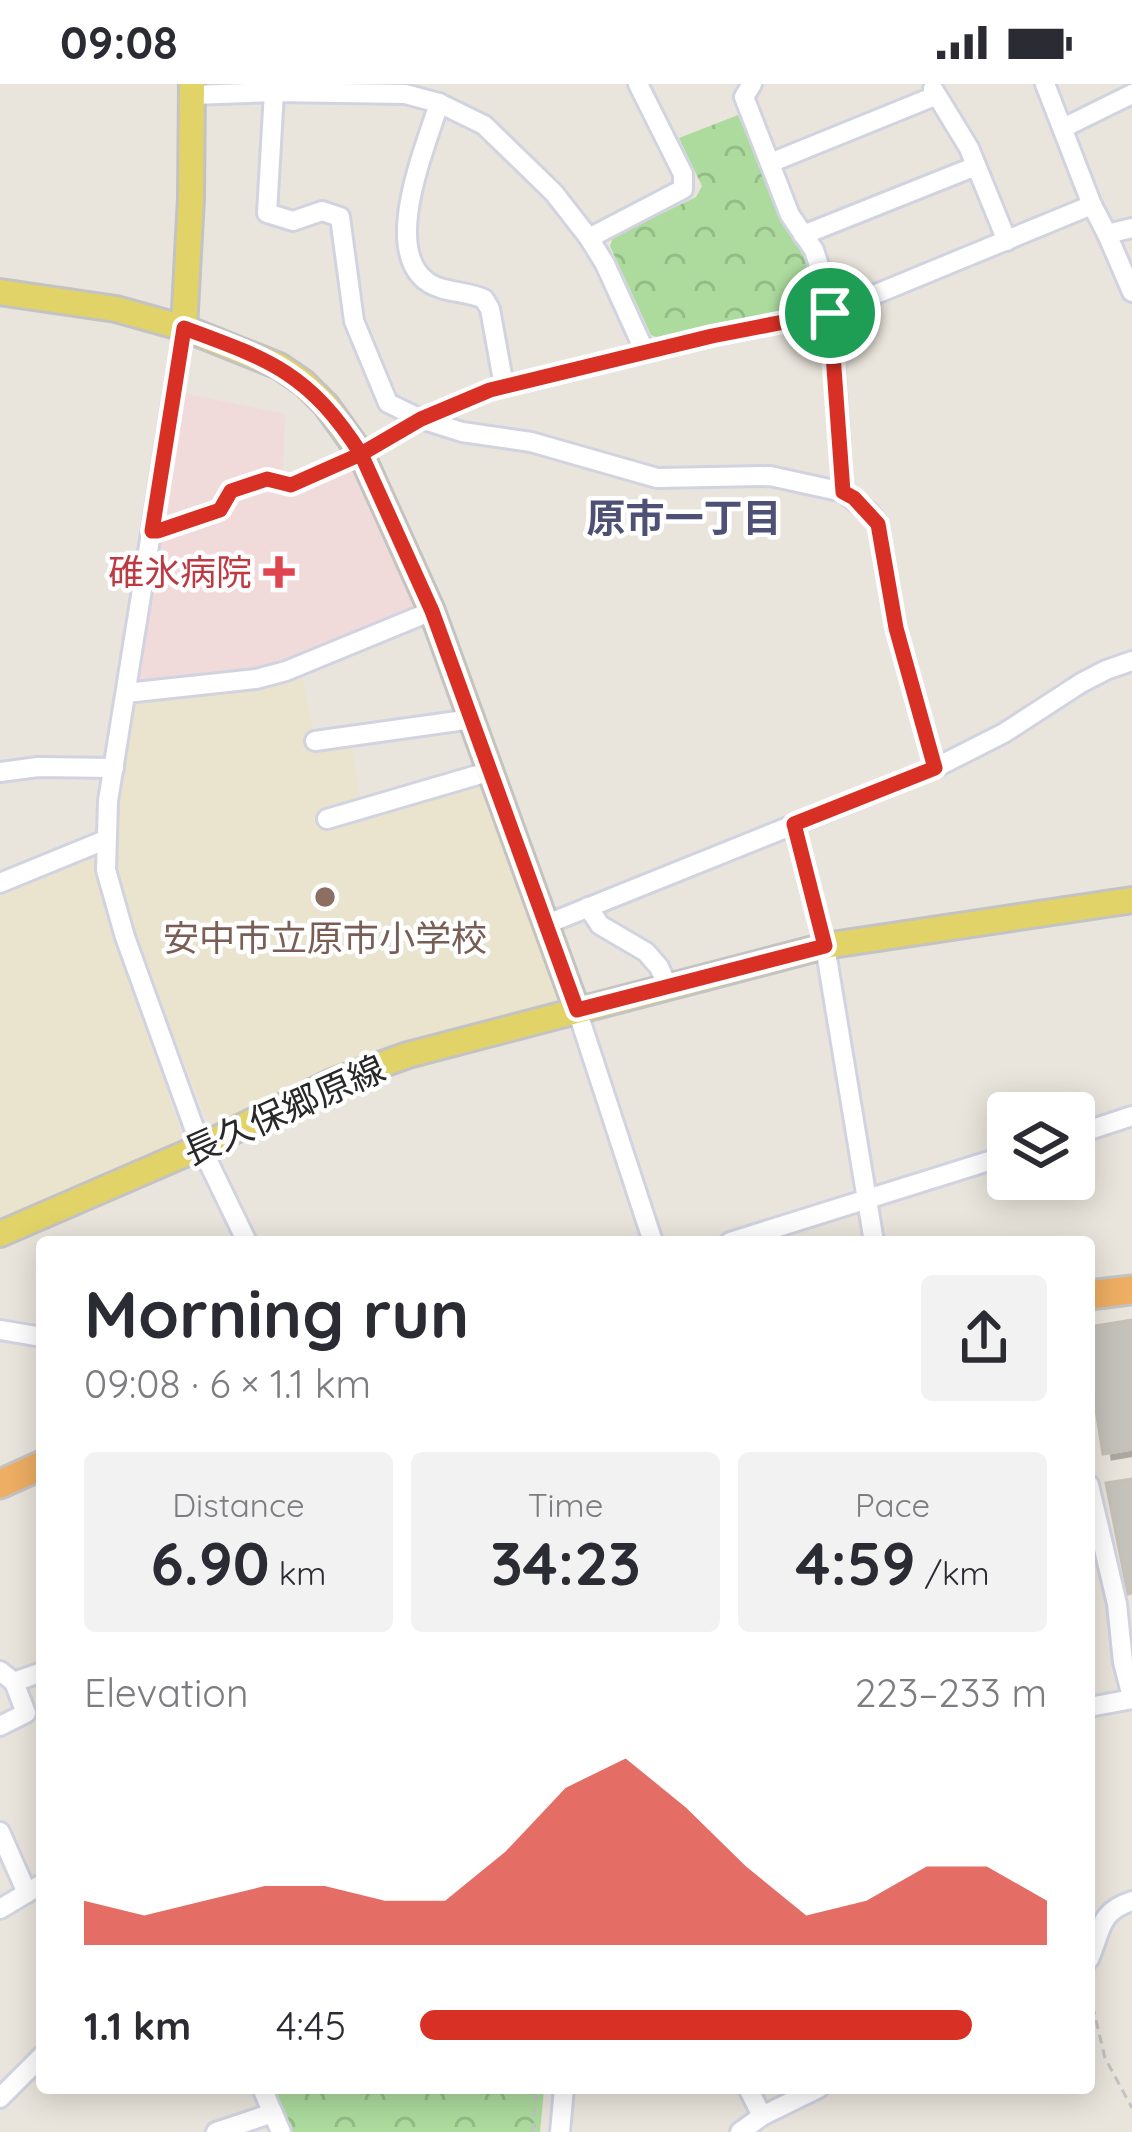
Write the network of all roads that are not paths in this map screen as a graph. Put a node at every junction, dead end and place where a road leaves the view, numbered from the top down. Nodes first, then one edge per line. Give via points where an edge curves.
1 (638, 84) edge
2 (752, 84) edge
3 (1045, 84) edge
4 (412, 89) edge
5 (192, 90) edge
6 (933, 90) edge
7 (274, 92) junction
8 (1132, 94) edge
9 (439, 103) junction
10 (1063, 128) junction
11 (770, 163) junction
12 (976, 166) junction
13 (1092, 205) junction
14 (1132, 228) edge
15 (1107, 234) junction
16 (803, 235) junction
17 (589, 238) junction
18 (1006, 241) junction
19 (0, 292) edge
20 (1132, 292) edge
21 (830, 313) junction
22 (184, 328) junction
23 (645, 352) junction
24 (504, 386) junction
25 (421, 419) junction
26 (361, 454) junction
27 (843, 492) junction
28 (152, 531) junction
29 (432, 611) junction
30 (1132, 661) edge
31 (126, 693) junction
32 (472, 719) junction
33 (315, 741) dead end
34 (114, 768) junction
35 (935, 768) junction
36 (491, 771) junction
37 (0, 772) edge
38 (327, 819) dead end
39 (794, 824) junction
40 (105, 840) junction
41 (0, 883) edge
42 (1132, 900) edge
43 (588, 907) junction
44 (547, 924) junction
45 (825, 946) junction
46 (668, 987) junction
47 (577, 1010) junction
48 (1132, 1116) edge
49 (1095, 1128) edge
50 (201, 1147) junction
51 (987, 1163) edge
52 (866, 1200) junction
53 (0, 1234) edge
54 (244, 1236) edge
55 (650, 1236) edge
56 (754, 1236) edge
57 (873, 1236) edge
58 (1132, 1290) edge
59 (1095, 1294) edge
60 (0, 1330) edge
61 (36, 1336) edge
62 (36, 1469) edge
63 (0, 1484) edge
64 (1095, 1510) edge
65 (7, 1676) edge
66 (1132, 1698) edge
67 (1095, 1706) edge
68 (0, 1726) edge
69 (0, 1832) edge
70 (35, 1888) edge
71 (1132, 1901) edge
72 (0, 1909) edge
73 (1095, 1942) edge
74 (36, 2062) edge
75 (265, 2094) edge
76 (562, 2094) edge
77 (751, 2094) edge
78 (808, 2094) edge
79 (0, 2098) edge
80 (273, 2113) junction
81 (763, 2116) junction
82 (553, 2131) edge
83 (217, 2132) edge
84 (281, 2132) edge
85 (740, 2132) edge

1 - 17 street via 683,189
2 - 11 street via 744,97
3 - 10 street
4 - 7 street
4 - 9 street
5 - 7 street
5 - 22 main road
6 - 11 street
6 - 12 street
7 - 25 street via 266,213 292,221 322,212 340,217 355,321 388,403
8 - 10 street
9 - 17 street via 500,139
9 - 24 street via 408,206 407,254 431,284 484,299
10 - 13 street
11 - 16 street
12 - 16 street
12 - 18 street
13 - 15 street
13 - 18 street
14 - 15 street
15 - 20 street
16 - 21 street
17 - 23 street
18 - 21 street
19 - 22 main road
21 - 23 street
21 - 27 street
22 - 26 main road via 304,383
22 - 28 street
23 - 24 street
24 - 25 street
25 - 26 street
25 - 27 street via 657,478 770,476
26 - 28 street via 291,485 267,479 231,491 220,510
26 - 29 main road
27 - 35 street via 878,524 896,628
28 - 31 street
29 - 31 street via 256,679
29 - 32 main road
30 - 35 street
31 - 34 street
32 - 33 street
32 - 36 main road
34 - 37 street
34 - 40 street
35 - 39 street
36 - 38 street
36 - 44 main road
39 - 43 street
39 - 45 street
40 - 41 street
40 - 50 street via 125,937
42 - 45 main road, 長久保郷原線
43 - 44 street
43 - 46 street via 601,925 646,952
44 - 47 main road
45 - 46 main road, 長久保郷原線
45 - 52 street
46 - 47 main road, 長久保郷原線
47 - 50 main road, 長久保郷原線 via 332,1082
47 - 55 street
48 - 49 street
50 - 53 main road, 長久保郷原線
50 - 54 street
51 - 52 street
52 - 56 street
52 - 57 street
58 - 59 highway
60 - 61 street
62 - 63 highway
64 - 66 street
65 - 68 street via 26,1713
66 - 67 street
69 - 70 street
70 - 72 street
71 - 73 street via 1105,1915
74 - 79 street
75 - 80 street
76 - 82 street
77 - 81 street
78 - 81 street
80 - 83 street
80 - 84 street
81 - 85 street

